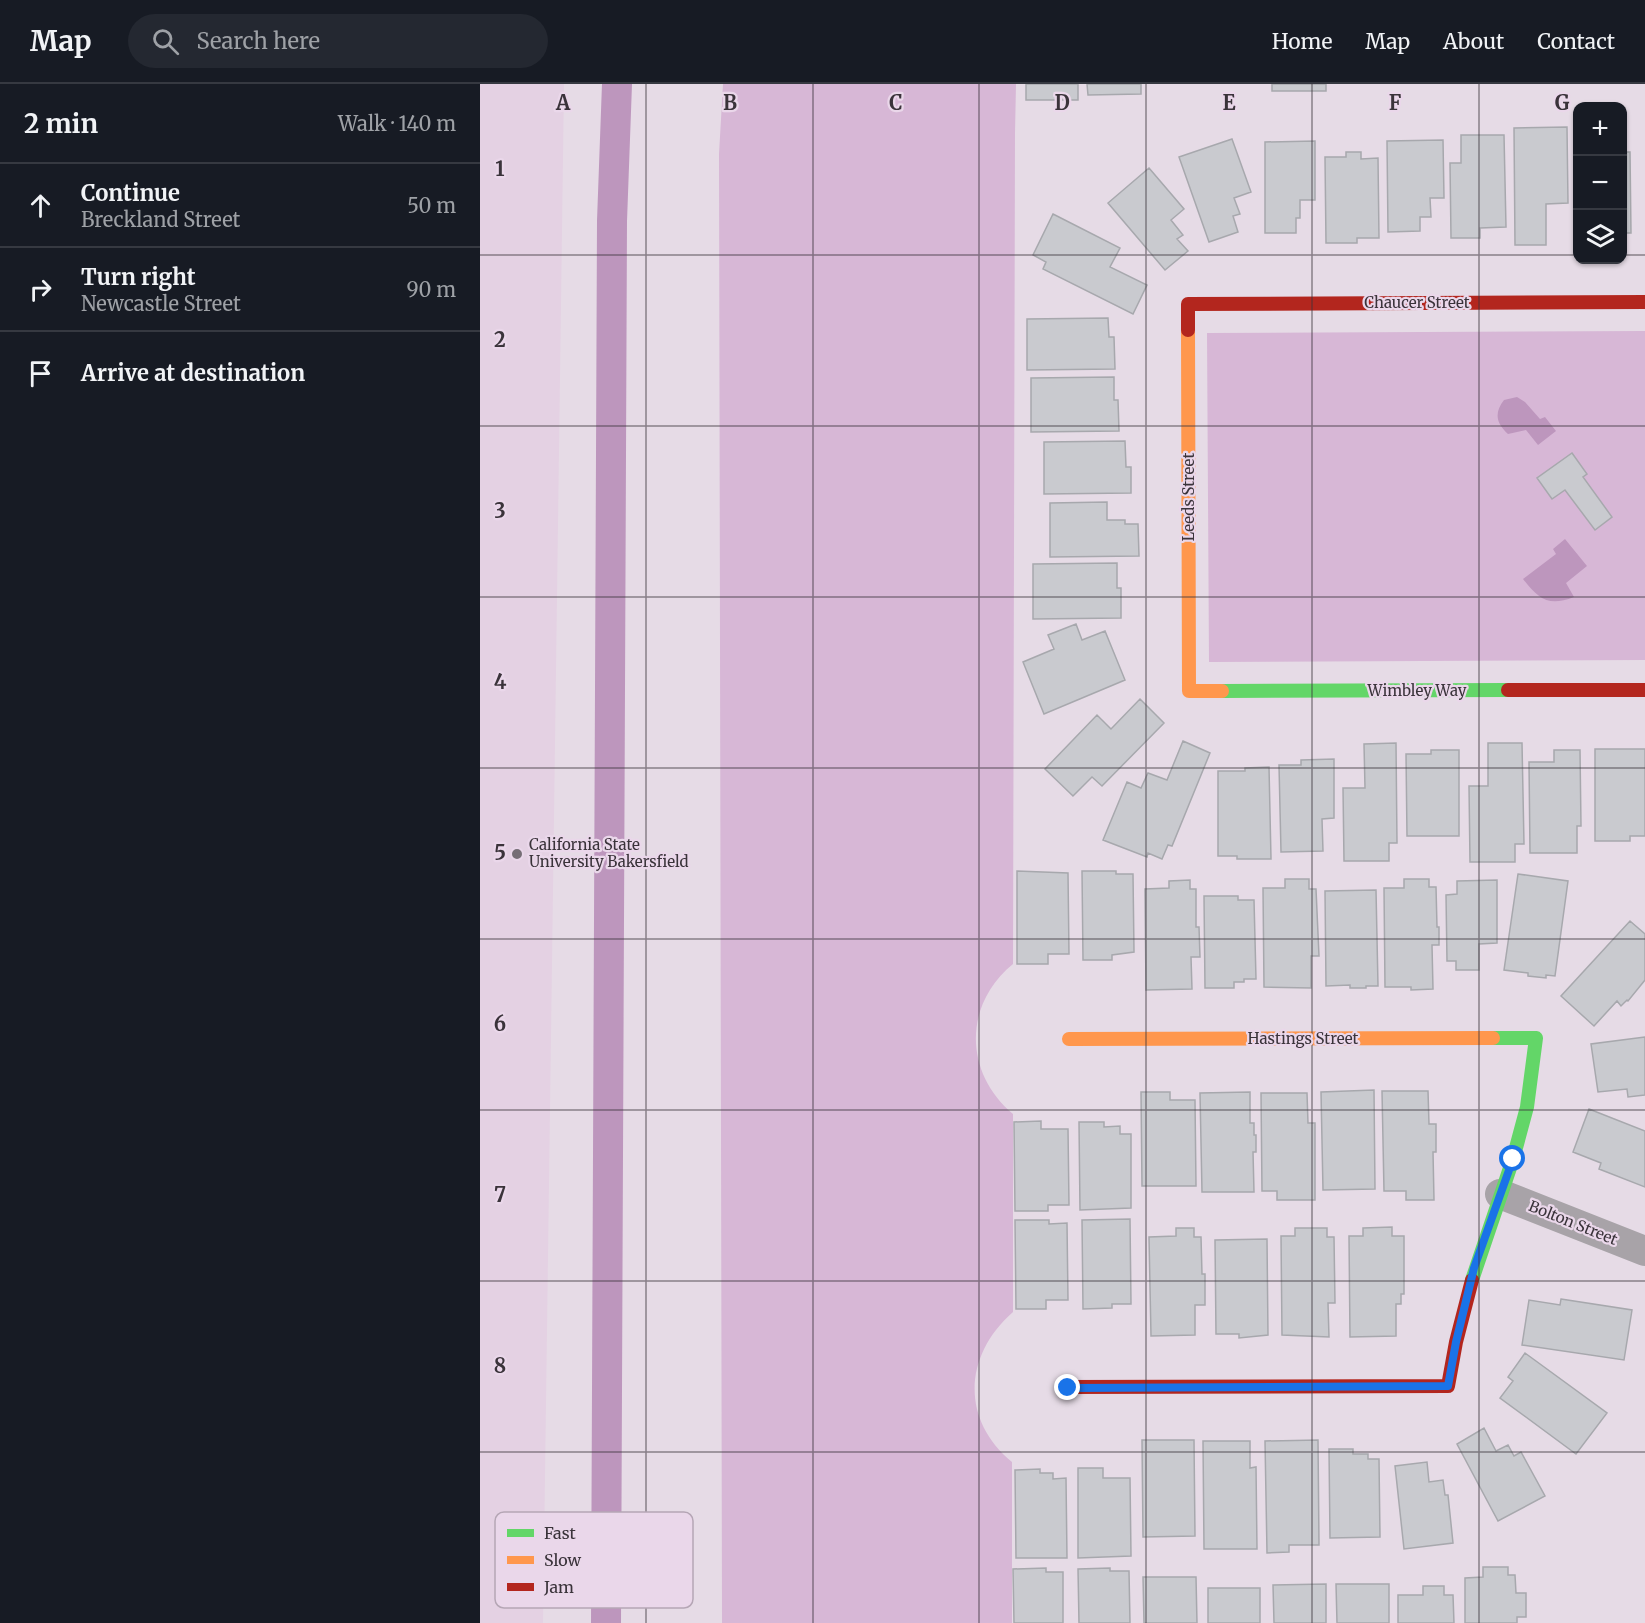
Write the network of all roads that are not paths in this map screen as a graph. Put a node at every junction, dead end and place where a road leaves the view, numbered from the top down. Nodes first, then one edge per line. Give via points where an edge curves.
1 (1645, 302) edge
2 (1188, 304) joint
3 (1645, 690) edge
4 (1189, 691) joint
5 (1069, 1039) dead end
6 (1500, 1194) junction
7 (1645, 1251) edge
8 (1068, 1388) dead end

1 - 2 street, Chaucer Street
2 - 4 street, Leeds Street
3 - 4 street, Wimbley Way
5 - 6 street, Hastings Street via 1536,1038 1527,1107
6 - 7 street, Bolton Street
6 - 8 street via 1474,1268 1448,1386

